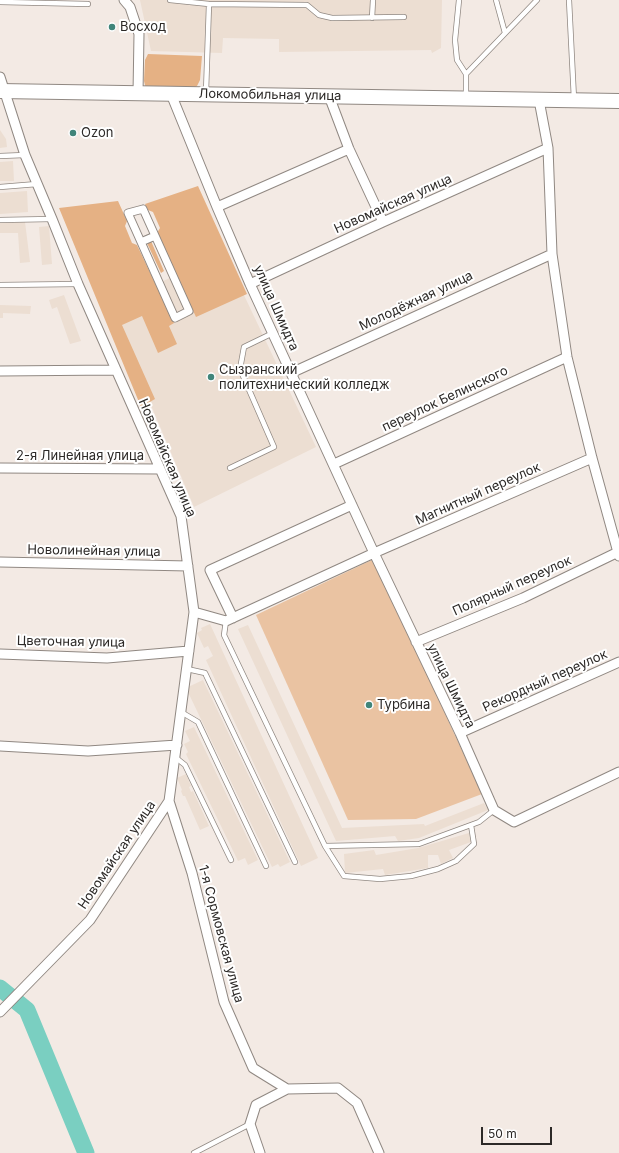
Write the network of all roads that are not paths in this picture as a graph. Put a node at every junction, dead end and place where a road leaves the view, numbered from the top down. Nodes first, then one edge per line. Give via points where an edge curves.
1 (124, 0) edge
2 (170, 0) edge
3 (373, 0) edge
4 (459, 0) edge
5 (496, 0) edge
6 (537, 0) edge
7 (569, 0) edge
8 (0, 2) edge
9 (88, 4) dead end
10 (209, 4) junction
11 (404, 17) dead end
12 (372, 18) junction
13 (505, 33) junction
14 (466, 74) junction
15 (1, 86) edge
16 (138, 93) junction
17 (170, 94) junction
18 (206, 94) junction
19 (329, 96) junction
20 (466, 99) junction
21 (539, 100) junction
22 (574, 101) junction
23 (619, 102) edge
24 (548, 148) junction
25 (348, 149) junction
26 (25, 155) junction
27 (0, 156) edge
28 (37, 184) junction
29 (0, 187) edge
30 (217, 207) junction
31 (52, 219) junction
32 (0, 220) edge
33 (383, 222) junction
34 (154, 236) junction
35 (141, 242) junction
36 (552, 254) junction
37 (0, 284) edge
38 (78, 284) junction
39 (250, 284) junction
40 (273, 333) junction
41 (567, 357) junction
42 (115, 370) junction
43 (0, 371) edge
44 (291, 373) junction
45 (592, 458) junction
46 (334, 464) junction
47 (0, 468) edge
48 (230, 468) dead end
49 (160, 469) junction
50 (352, 505) junction
51 (374, 553) junction
52 (618, 554) edge
53 (0, 562) edge
54 (188, 566) junction
55 (194, 612) junction
56 (229, 620) junction
57 (416, 642) junction
58 (189, 651) junction
59 (0, 654) edge
60 (619, 662) edge
61 (187, 669) junction
62 (181, 712) junction
63 (460, 733) junction
64 (177, 745) junction
65 (0, 746) edge
66 (175, 757) junction
67 (619, 772) edge
68 (169, 801) junction
69 (494, 810) junction
70 (471, 825) junction
71 (325, 846) junction
72 (231, 860) dead end
73 (295, 862) dead end
74 (266, 866) dead end
75 (0, 1012) edge
76 (287, 1090) junction
77 (250, 1124) junction
78 (194, 1153) edge
79 (260, 1153) edge
80 (379, 1153) edge

1 - 16 street via 130,7 139,34
2 - 10 lane
3 - 12 lane
4 - 14 lane via 454,40 457,60
5 - 13 lane
6 - 13 lane
7 - 22 lane
8 - 9 lane
10 - 12 lane via 307,4 319,14 332,18
10 - 18 lane
11 - 12 lane
13 - 14 lane
14 - 20 lane
15 - 16 main road, Локомобильная улица
15 - 26 street, Новомайская улица
16 - 17 main road, Локомобильная улица
17 - 18 main road, Локомобильная улица
17 - 30 street, улица Шмидта
18 - 19 main road, Локомобильная улица
19 - 20 main road, Локомобильная улица
19 - 25 street
20 - 21 main road, Локомобильная улица
21 - 22 main road, Локомобильная улица
21 - 24 street
22 - 23 main road, Локомобильная улица
24 - 33 street, Новомайская улица
24 - 36 street
25 - 30 street
25 - 33 street
26 - 27 lane
26 - 28 street, Новомайская улица
28 - 29 lane
28 - 31 street, Новомайская улица
30 - 39 street, улица Шмидта
31 - 32 lane
31 - 38 street, Новомайская улица
33 - 39 street, Новомайская улица
34 - 35 street
34 - 35 street via 143,209 128,213
34 - 35 street via 189,311 175,318
36 - 41 street
36 - 44 street, Молодёжная улица
37 - 38 lane
38 - 42 street, Новомайская улица
39 - 40 street, улица Шмидта
40 - 44 street, улица Шмидта
40 - 48 lane via 244,347 240,369 274,447
41 - 45 street
41 - 46 street, переулок Белинского
42 - 43 street
42 - 49 street, Новомайская улица
44 - 46 street, улица Шмидта
45 - 51 street, Магнитный переулок
45 - 52 street
46 - 50 street, улица Шмидта
47 - 49 street, 2-я Линейная улица
49 - 54 street, Новомайская улица via 181,516
50 - 51 street, улица Шмидта
50 - 56 street via 210,570
51 - 56 street
51 - 57 street, улица Шмидта
52 - 57 street, Полярный переулок via 524,598
53 - 54 street, Новолинейная улица
54 - 55 street, Новомайская улица
55 - 56 street
55 - 58 street, Новомайская улица
56 - 71 lane via 224,635
57 - 63 street, улица Шмидта
58 - 59 street, Цветочная улица via 107,658
58 - 61 street, Новомайская улица
60 - 63 street, Рекордный переулок
61 - 62 street, Новомайская улица
61 - 73 lane via 205,673
62 - 64 street, Новомайская улица
62 - 74 lane via 198,722
63 - 69 street, улица Шмидта
64 - 65 street via 88,751
64 - 66 street, Новомайская улица
66 - 68 street, Новомайская улица
66 - 72 lane via 185,765
67 - 69 street via 514,822
68 - 75 street, Новомайская улица via 90,920
68 - 76 street, 1-я Сормовская улица via 192,873 224,1002 253,1068
69 - 70 lane
70 - 71 lane via 420,844
70 - 71 lane via 474,844 456,861 411,876 380,879 344,876
76 - 77 street via 256,1105
76 - 80 street via 338,1088 357,1102
77 - 78 lane
77 - 79 street

